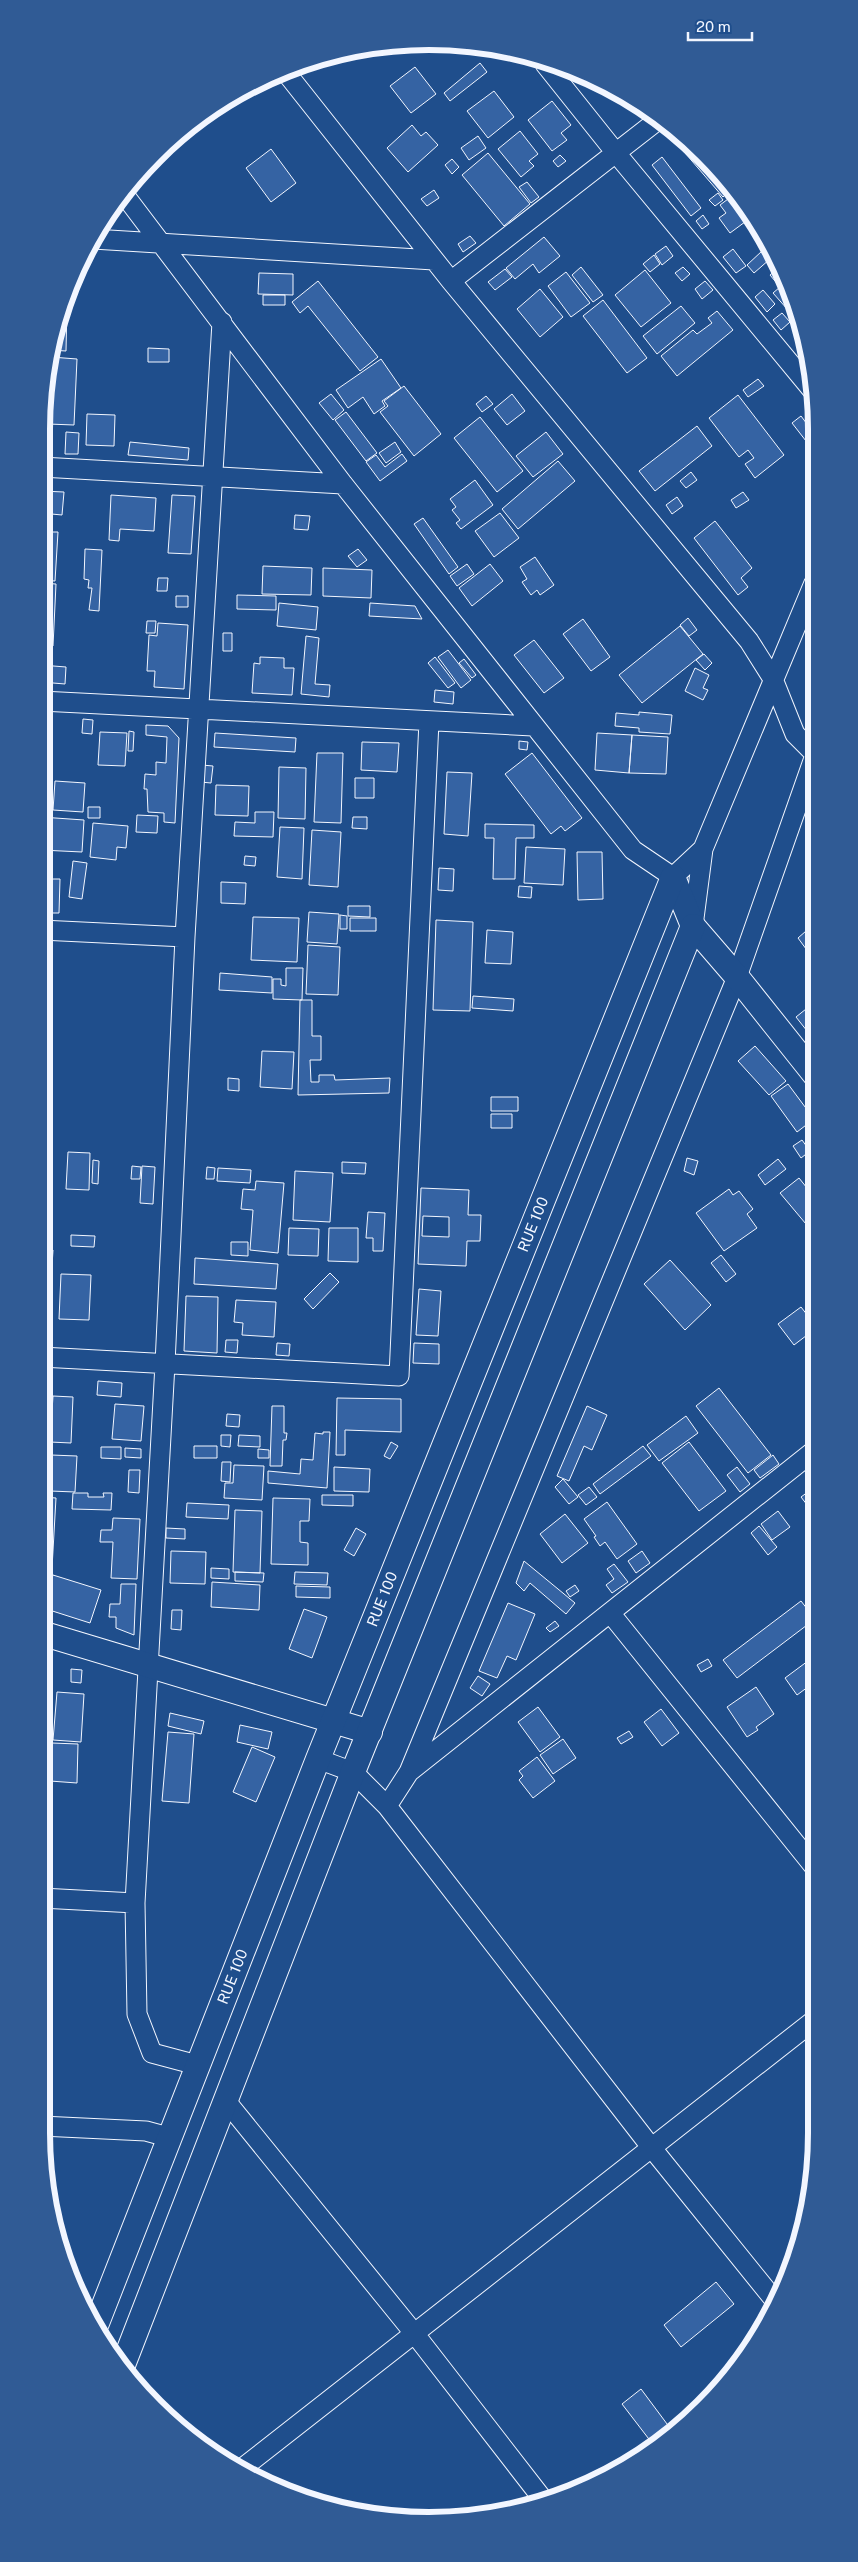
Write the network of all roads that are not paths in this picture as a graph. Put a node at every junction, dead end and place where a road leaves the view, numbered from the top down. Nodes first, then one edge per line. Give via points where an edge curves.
1 (549, 70) edge
2 (289, 77) edge
3 (654, 123) edge
4 (616, 153) junction
5 (128, 198) edge
6 (101, 239) edge
7 (162, 243) junction
8 (434, 260) junction
9 (451, 281) junction
10 (222, 322) junction
11 (805, 381) edge
12 (50, 467) edge
13 (213, 475) junction
14 (343, 484) junction
15 (808, 597) edge
16 (772, 679) junction
17 (50, 702) edge
18 (199, 709) junction
19 (428, 721) junction
20 (533, 726) junction
21 (808, 747) edge
22 (808, 775) edge
23 (703, 849) junction
24 (673, 878) junction
25 (693, 926) junction
26 (50, 930) edge
27 (185, 937) junction
28 (737, 977) junction
29 (808, 1066) edge
30 (50, 1358) edge
31 (165, 1364) junction
32 (808, 1456) edge
33 (611, 1614) junction
34 (50, 1636) edge
35 (149, 1664) junction
36 (334, 1721) junction
37 (370, 1732) junction
38 (318, 1759) junction
39 (352, 1772) junction
40 (409, 1772) junction
41 (387, 1806) junction
42 (808, 1859) edge
43 (50, 1898) edge
44 (135, 1903) junction
45 (808, 2024) edge
46 (197, 2065) junction
47 (226, 2101) junction
48 (50, 2126) edge
49 (168, 2138) junction
50 (651, 2147) junction
51 (771, 2296) edge
52 (99, 2318) edge
53 (414, 2333) junction
54 (125, 2360) edge
55 (246, 2465) edge
56 (540, 2495) edge

1 - 4 street
2 - 8 street
3 - 4 street
4 - 9 street
4 - 11 street
5 - 7 street
6 - 7 street
7 - 8 street
7 - 10 street
8 - 9 street
9 - 16 street via 749,641
10 - 13 street
10 - 14 street
12 - 13 street
13 - 14 street
13 - 18 street
14 - 20 street
15 - 16 street
16 - 21 street via 795,734
16 - 23 street
17 - 18 street
18 - 19 street
18 - 27 street
19 - 20 street
19 - 31 street via 399,1376
20 - 24 street via 633,850
22 - 28 street
23 - 24 street
23 - 25 street
24 - 25 street
24 - 36 street, RUE 100
25 - 28 street
25 - 37 street
26 - 27 street
27 - 31 street
28 - 29 street
28 - 40 street
30 - 31 street
31 - 35 street
32 - 33 street
33 - 40 street
33 - 42 street
34 - 35 street
35 - 36 street
35 - 44 street
36 - 37 street
36 - 38 street, RUE 100
37 - 39 street
38 - 39 street
38 - 46 street, RUE 100
39 - 41 street
39 - 47 street
40 - 41 street
41 - 50 street
43 - 44 street
44 - 46 street via 137,2014 152,2053
45 - 50 street
46 - 49 street, RUE 100
47 - 53 street
47 - 54 street
48 - 49 street via 146,2131
49 - 52 street, RUE 100
50 - 51 street
50 - 53 street
53 - 55 street
53 - 56 street

